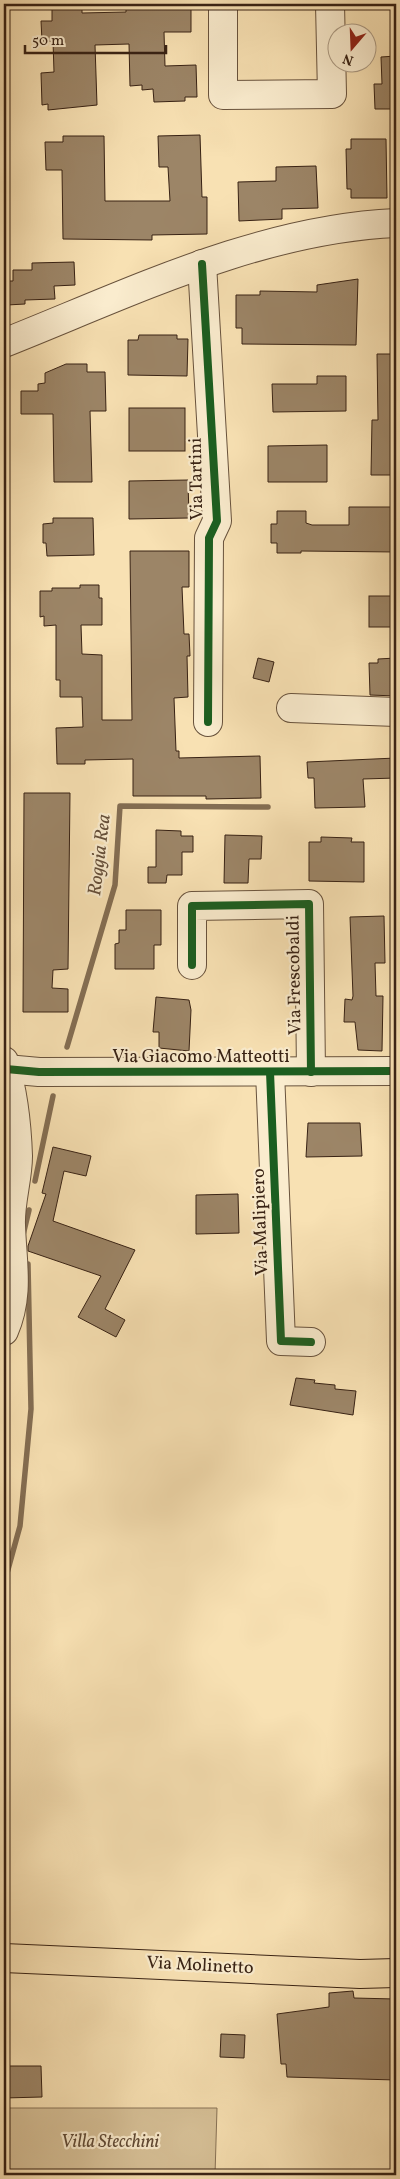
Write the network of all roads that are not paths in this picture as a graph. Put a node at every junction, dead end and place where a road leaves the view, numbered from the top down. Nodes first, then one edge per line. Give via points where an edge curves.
1 (222, 4) edge
2 (330, 4) edge
3 (396, 223) edge
4 (202, 264) junction
5 (4, 343) edge
6 (291, 708) dead end
7 (396, 712) edge
8 (208, 722) dead end
9 (192, 966) dead end
10 (5, 1065) edge
11 (396, 1071) edge
12 (270, 1072) junction
13 (311, 1072) junction
14 (4, 1331) edge
15 (310, 1342) dead end
16 (4, 1958) edge
17 (396, 1973) edge

1 - 2 street via 223,95 332,94
3 - 4 street via 370,224 286,239
4 - 5 street
4 - 8 street, Via Tartini via 217,521 209,538
6 - 7 street
9 - 13 street, Via Frescobaldi via 192,906 309,904
10 - 12 street, Via Giacomo Matteotti via 39,1072
10 - 14 street, Via Giacomo Matteotti via 18,1157 11,1224 15,1254 14,1295
11 - 13 street, Via Giacomo Matteotti
12 - 13 street, Via Giacomo Matteotti
12 - 15 street, Via Malipiero via 281,1341
16 - 17 main road, Via Molinetto

